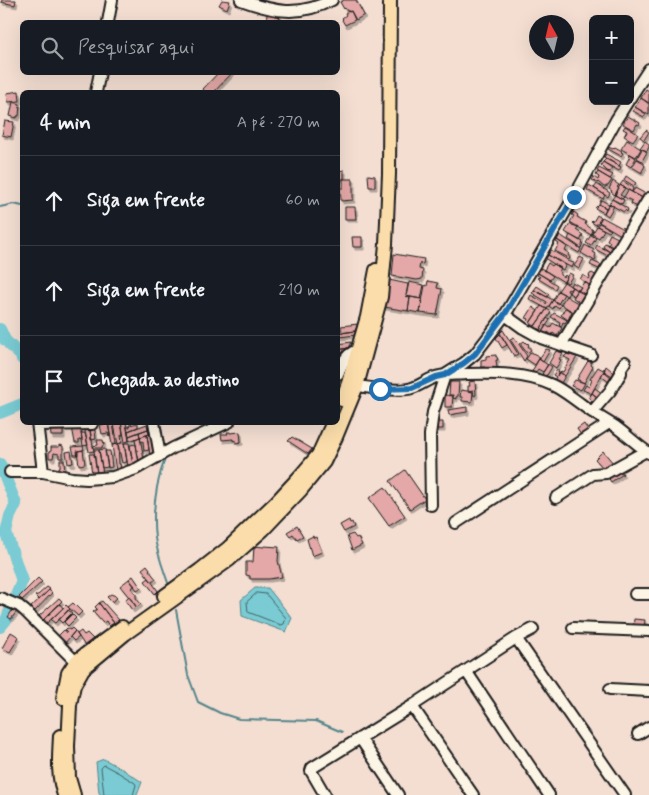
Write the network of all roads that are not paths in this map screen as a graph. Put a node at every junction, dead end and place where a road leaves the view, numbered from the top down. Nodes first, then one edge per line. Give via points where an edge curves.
1 (112, 0) edge
2 (241, 0) edge
3 (332, 0) edge
4 (382, 0) edge
5 (390, 0) edge
6 (108, 20) edge
7 (649, 69) edge
8 (99, 75) edge
9 (96, 90) edge
10 (634, 92) edge
11 (626, 105) edge
12 (649, 198) edge
13 (505, 314) junction
14 (562, 345) junction
15 (362, 350) junction
16 (475, 354) junction
17 (592, 354) dead end
18 (625, 362) dead end
19 (340, 370) edge
20 (473, 374) junction
21 (445, 375) junction
22 (353, 385) junction
23 (340, 408) edge
24 (592, 412) junction
25 (609, 423) junction
26 (38, 425) edge
27 (155, 425) edge
28 (223, 425) edge
29 (332, 425) edge
30 (340, 425) edge
31 (340, 425) edge
32 (649, 439) edge
33 (646, 451) edge
34 (160, 456) junction
35 (10, 472) dead end
36 (43, 472) junction
37 (556, 498) dead end
38 (431, 505) dead end
39 (456, 523) dead end
40 (636, 594) dead end
41 (649, 594) edge
42 (0, 598) edge
43 (573, 628) dead end
44 (533, 629) dead end
45 (649, 631) edge
46 (516, 638) junction
47 (79, 665) junction
48 (466, 671) junction
49 (610, 689) dead end
50 (649, 691) edge
51 (412, 706) junction
52 (649, 727) edge
53 (638, 734) dead end
54 (360, 738) junction
55 (64, 795) edge
56 (74, 795) edge
57 (325, 795) edge
58 (398, 795) edge
59 (473, 795) edge
60 (549, 795) edge
61 (624, 795) edge

1 - 6 street
2 - 3 street via 282,11 297,11
4 - 15 main road via 378,244 376,275
5 - 15 main road via 390,174 386,244 381,297
7 - 10 street
8 - 9 street
11 - 13 street
12 - 14 street
13 - 14 street via 523,328
13 - 16 street
14 - 17 street
15 - 19 street via 347,356
15 - 22 main road
16 - 20 street
16 - 21 street
18 - 24 street via 610,391
20 - 21 street
20 - 24 street via 510,374 552,385
21 - 22 street via 407,389
21 - 38 street via 433,412 430,435
22 - 23 main road
22 - 31 main road
24 - 25 street
25 - 33 street
25 - 39 street
26 - 36 street
27 - 34 street
28 - 34 street
29 - 47 main road via 318,455 302,475 228,548
30 - 47 main road via 324,462 263,530 229,560
32 - 33 street
33 - 37 street via 606,473 593,474
34 - 36 street via 124,474 105,478 80,479
35 - 36 street
40 - 41 street
42 - 47 street via 33,617
43 - 45 street
44 - 46 street
46 - 48 street
46 - 61 street
47 - 55 main road via 68,673 63,694 58,762
47 - 56 main road via 70,705 68,746 69,778
48 - 51 street
48 - 60 street
49 - 50 street
51 - 54 street
51 - 59 street
52 - 53 street
54 - 57 street via 312,768
54 - 58 street

